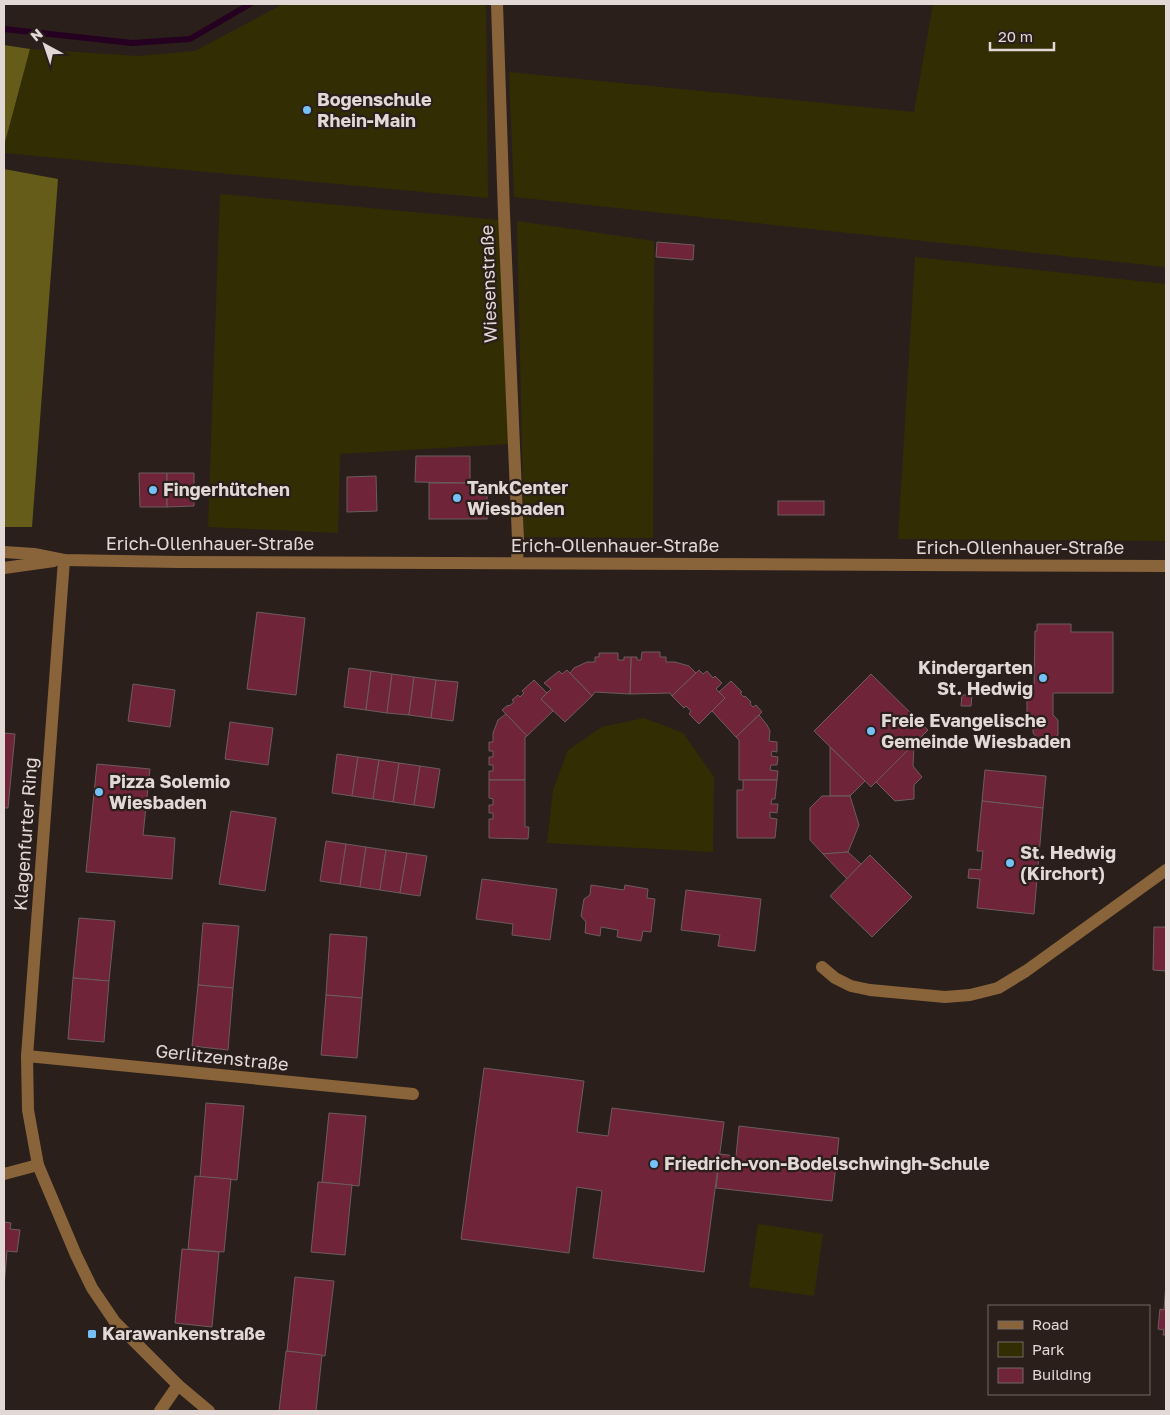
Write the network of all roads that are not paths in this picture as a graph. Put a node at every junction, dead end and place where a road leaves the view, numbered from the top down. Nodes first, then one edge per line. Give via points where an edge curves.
1 (497, 4) edge
2 (4, 552) edge
3 (64, 560) junction
4 (517, 563) junction
5 (1166, 566) edge
6 (4, 568) edge
7 (1166, 870) edge
8 (822, 967) dead end
9 (27, 1056) junction
10 (413, 1094) dead end
11 (38, 1165) junction
12 (4, 1174) edge
13 (178, 1386) junction
14 (160, 1411) edge
15 (209, 1411) edge

1 - 4 street, Wiesenstraße
2 - 3 street, Erich-Ollenhauer-Straße
3 - 4 street, Erich-Ollenhauer-Straße
3 - 6 street, Erich-Ollenhauer-Straße
3 - 9 street, Klagenfurter Ring
4 - 5 street, Erich-Ollenhauer-Straße
7 - 8 street via 998,988 970,995 945,996 870,990 851,986
9 - 10 street, Gerlitzenstraße
9 - 11 street, Klagenfurter Ring via 28,1110
11 - 12 street
11 - 13 street, Klagenfurter Ring via 92,1288 115,1322
13 - 14 street
13 - 15 street, Klagenfurter Ring

